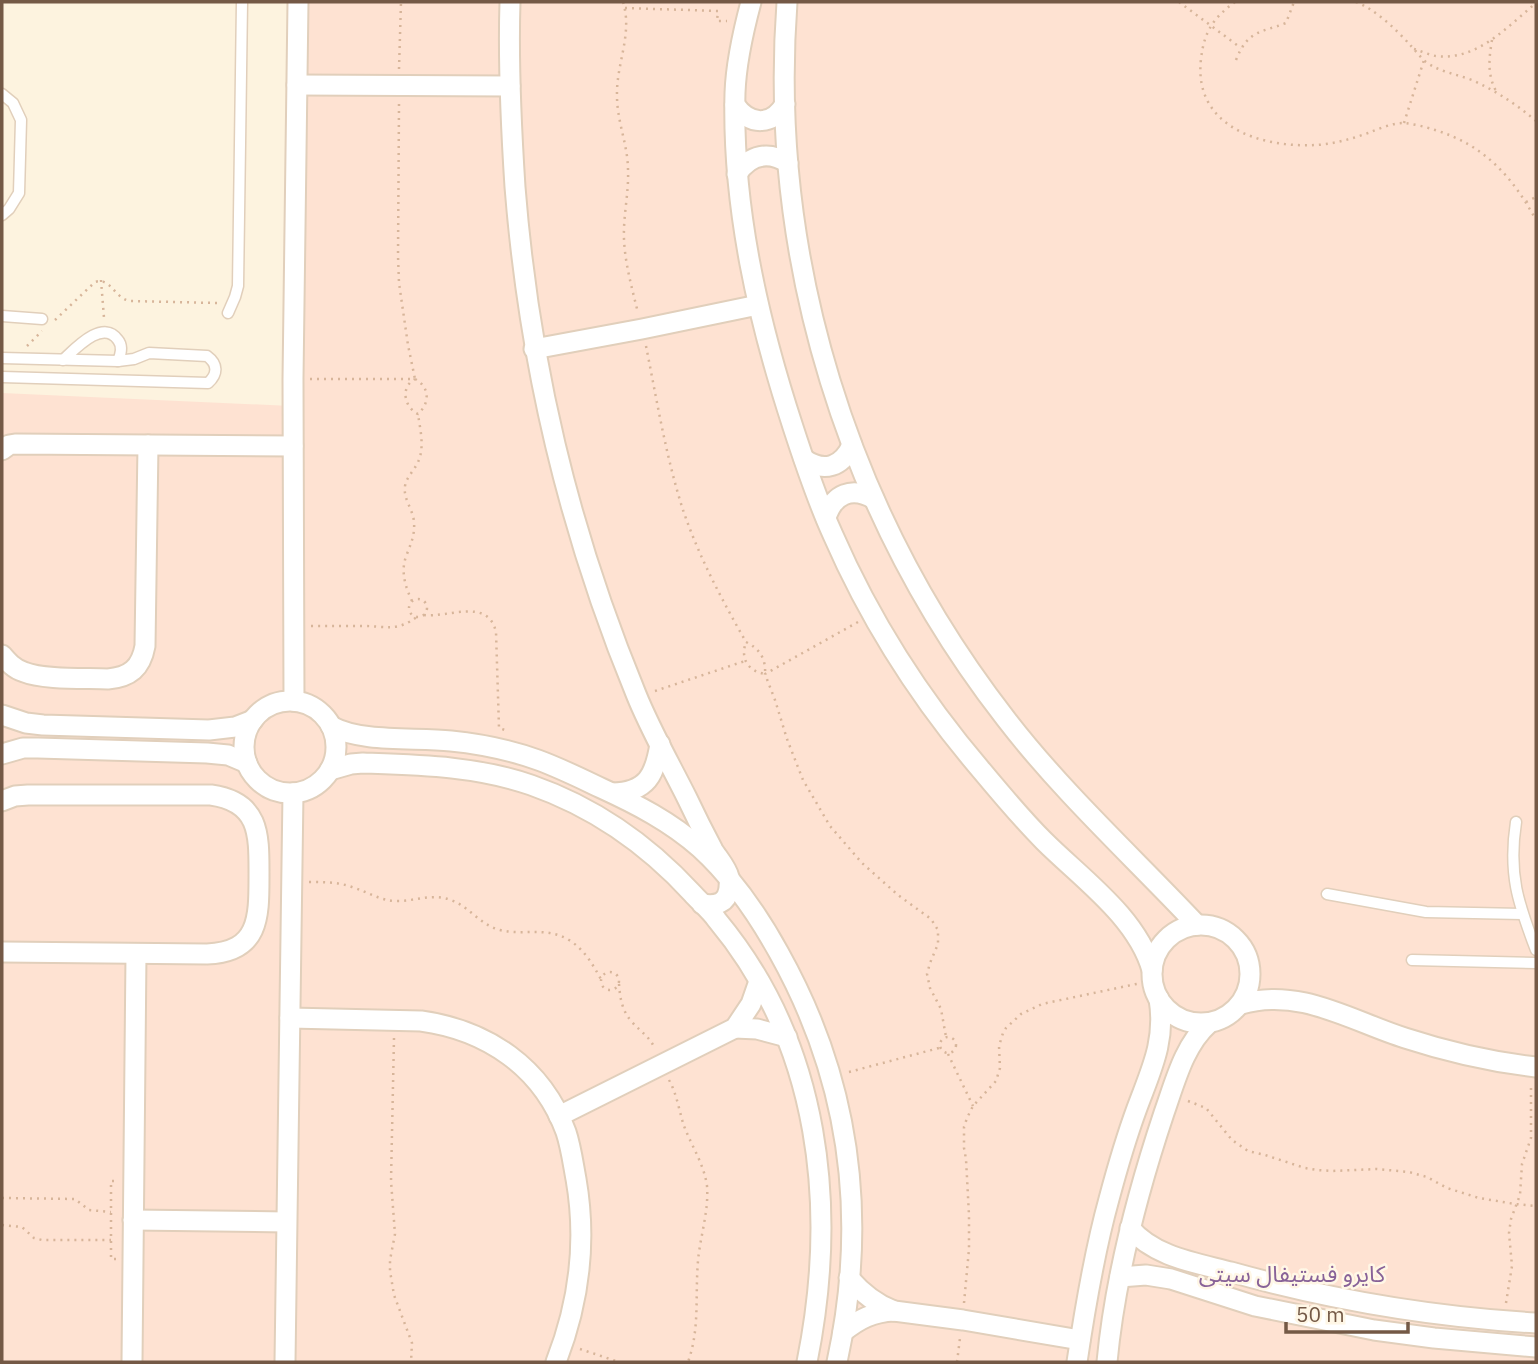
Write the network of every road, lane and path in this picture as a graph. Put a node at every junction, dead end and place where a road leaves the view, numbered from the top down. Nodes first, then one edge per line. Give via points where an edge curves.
1 (242, 2) edge
2 (298, 2) edge
3 (401, 2) edge
4 (510, 2) edge
5 (736, 2) edge
6 (751, 2) edge
7 (788, 2) edge
8 (1179, 2) edge
9 (1235, 2) edge
10 (1294, 2) edge
11 (1356, 2) edge
12 (1363, 3) edge
13 (1536, 3) edge
14 (625, 8) dead end
15 (736, 22) junction
16 (1209, 26) junction
17 (1492, 40) junction
18 (1241, 48) junction
19 (1414, 49) junction
20 (739, 51) junction
21 (1237, 60) dead end
22 (1424, 60) junction
23 (297, 85) junction
24 (399, 86) junction
25 (510, 86) junction
26 (1497, 92) junction
27 (2, 94) edge
28 (785, 104) junction
29 (736, 105) junction
30 (1536, 121) edge
31 (1404, 123) junction
32 (788, 163) junction
33 (737, 174) junction
34 (1536, 197) edge
35 (1526, 202) junction
36 (2, 215) edge
37 (1536, 220) edge
38 (101, 280) junction
39 (758, 305) junction
40 (230, 308) joint
41 (2, 316) edge
42 (55, 320) dead end
43 (43, 324) joint
44 (106, 332) junction
45 (534, 349) junction
46 (2, 358) edge
47 (14, 358) junction
48 (33, 359) junction
49 (63, 360) junction
50 (100, 360) junction
51 (118, 361) junction
52 (2, 377) edge
53 (32, 377) junction
54 (100, 379) junction
55 (293, 379) junction
56 (415, 379) junction
57 (418, 414) junction
58 (148, 445) junction
59 (852, 445) junction
60 (293, 446) junction
61 (2, 450) edge
62 (804, 459) junction
63 (874, 499) junction
64 (825, 518) junction
65 (412, 601) junction
66 (873, 613) junction
67 (424, 615) junction
68 (417, 617) junction
69 (293, 625) junction
70 (2, 655) edge
71 (745, 661) junction
72 (765, 674) junction
73 (637, 697) junction
74 (294, 701) junction
75 (2, 715) edge
76 (253, 720) junction
77 (331, 726) junction
78 (510, 732) dead end
79 (660, 744) junction
80 (2, 754) edge
81 (247, 763) junction
82 (330, 770) junction
83 (293, 793) junction
84 (613, 793) junction
85 (2, 801) edge
86 (1516, 822) dead end
87 (729, 877) junction
88 (292, 881) junction
89 (1327, 894) dead end
90 (702, 904) junction
91 (754, 913) junction
92 (1522, 914) junction
93 (1197, 925) junction
94 (730, 937) junction
95 (1536, 950) edge
96 (2, 953) edge
97 (136, 954) junction
98 (1412, 960) dead end
99 (1536, 963) edge
100 (602, 981) junction
101 (759, 981) junction
102 (1154, 983) junction
103 (619, 984) junction
104 (1241, 1004) junction
105 (290, 1018) junction
106 (394, 1021) junction
107 (1209, 1023) junction
108 (735, 1028) junction
109 (787, 1037) junction
110 (946, 1037) junction
111 (939, 1048) junction
112 (948, 1054) junction
113 (662, 1065) junction
114 (1535, 1067) edge
115 (832, 1076) junction
116 (1170, 1095) junction
117 (974, 1106) junction
118 (559, 1116) junction
119 (2, 1198) edge
120 (1516, 1204) junction
121 (1536, 1206) edge
122 (111, 1212) dead end
123 (133, 1220) junction
124 (286, 1222) junction
125 (2, 1225) edge
126 (1130, 1228) junction
127 (111, 1240) dead end
128 (1120, 1277) junction
129 (849, 1278) junction
130 (894, 1311) junction
131 (963, 1320) junction
132 (1504, 1321) junction
133 (1536, 1323) edge
134 (843, 1332) junction
135 (1080, 1340) junction
136 (1536, 1347) edge
137 (559, 1353) edge
138 (132, 1362) edge
139 (285, 1362) edge
140 (411, 1362) edge
141 (619, 1362) edge
142 (688, 1362) edge
143 (807, 1362) edge
144 (837, 1362) edge
145 (957, 1362) edge
146 (1077, 1362) edge
147 (1107, 1362) edge

1 - 40 lane via 238,286
2 - 23 street
3 - 24 path
4 - 25 street
5 - 15 street
6 - 20 street
7 - 28 street
8 - 16 path
9 - 16 path
10 - 18 path via 1286,23 1259,31
11 - 12 path
12 - 19 path
13 - 17 path
14 - 15 path via 718,11 717,20
15 - 20 street
16 - 18 path
16 - 31 path via 1200,62 1201,81 1217,116 1234,129 1273,142 1317,145
17 - 19 path via 1454,56
17 - 26 path via 1489,70
18 - 21 path
19 - 22 path
20 - 29 street
22 - 26 path
22 - 31 path
23 - 24 street
23 - 55 street
24 - 25 street
24 - 56 path via 398,269
25 - 45 street via 518,218
26 - 30 path
27 - 36 lane via 13,103 20,120 19,193
28 - 29 street via 765,120 747,117
28 - 32 street
29 - 33 street
31 - 35 path via 1460,138 1484,153
32 - 33 street via 765,155 748,161
32 - 59 street via 815,329
33 - 39 street
34 - 35 path
35 - 37 path
38 - 40 path via 124,300
38 - 42 path
38 - 44 path
39 - 45 street
39 - 62 street
41 - 43 lane
43 - 47 path
44 - 49 lane via 91,336
44 - 51 lane via 113,334 121,347
45 - 73 street via 589,570
46 - 47 lane
47 - 48 lane
48 - 49 lane
48 - 53 lane
49 - 50 lane
50 - 51 lane
50 - 54 lane
51 - 54 lane via 149,353 207,356 216,369 208,383
52 - 53 lane
53 - 54 lane
55 - 56 path
55 - 60 street
56 - 57 path via 427,395
56 - 57 path via 409,382 405,399
57 - 65 path via 420,457 405,489 414,525 403,574
58 - 60 street
58 - 61 street via 15,444
58 - 70 street via 145,646 137,667 120,678 37,676 22,672
59 - 62 street via 832,466 812,465
59 - 63 street
60 - 69 street
62 - 64 street
63 - 64 street via 855,492 844,495 835,500
63 - 93 street via 933,610 1006,719 1069,793
64 - 66 street
65 - 67 path via 425,601
65 - 68 path via 410,611
66 - 72 path
66 - 102 street via 971,759 1043,840 1123,917 1149,958
67 - 68 path
67 - 78 path via 473,611 492,620 499,728
68 - 69 path via 385,628
69 - 74 street
71 - 72 path
71 - 72 path via 746,642 761,654
71 - 73 path
72 - 110 path via 803,780 830,826 862,863 931,919 938,930 927,974
73 - 79 street
74 - 76 street via 271,705
74 - 77 street via 312,706
75 - 76 street via 43,725 209,730
76 - 81 street via 245,741
77 - 82 street via 336,748
77 - 84 street via 352,734 479,744 539,761
79 - 84 street via 648,780 626,793
79 - 87 street
80 - 81 street via 23,748 180,752 228,755
81 - 83 street via 252,774 270,789
82 - 83 street via 314,787
82 - 90 street via 363,762 440,766 530,785 580,806 628,834
83 - 88 street
84 - 87 street via 689,839
85 - 97 street via 28,795 211,795 235,801 252,817 259,841 259,912 247,939 222,954
86 - 92 lane via 1512,859
87 - 90 street via 721,904
87 - 91 street
88 - 100 path via 349,885 395,901 428,896 449,899 496,929 548,932 568,939 587,956
88 - 105 street
89 - 92 lane via 1426,912
90 - 94 street
91 - 94 street via 736,917
91 - 115 street via 801,995
92 - 95 lane
93 - 102 street via 1166,939 1157,953
93 - 104 street via 1228,932 1248,957 1249,990
94 - 101 street
96 - 97 street
97 - 123 street
98 - 99 lane
100 - 103 path via 609,989
100 - 103 path via 604,974 612,972
101 - 108 street
101 - 109 street
102 - 107 street via 1175,1017
102 - 117 path via 1042,1004 1021,1014 1000,1040 996,1081
102 - 135 street via 1161,1015 1158,1047 1108,1202
103 - 113 path via 626,1015 652,1042
104 - 107 street via 1222,1020
104 - 114 street via 1267,999 1317,1004 1439,1049
105 - 106 street
105 - 124 street
106 - 118 street via 440,1024 497,1046 527,1070
106 - 140 path via 391,1181 395,1234 390,1271 412,1343
107 - 116 street via 1186,1055
108 - 109 street
108 - 113 street
109 - 143 street via 801,1077 819,1172 821,1253
110 - 111 path
110 - 112 path via 956,1044
111 - 112 path
111 - 115 path
112 - 117 path
113 - 118 street
113 - 142 path via 707,1187 698,1260 697,1321
114 - 120 path via 1531,1138
115 - 129 street via 849,1167
116 - 120 path via 1206,1108 1231,1140 1248,1151 1317,1170 1409,1172 1463,1194
116 - 126 street
117 - 131 path via 963,1137 969,1249
118 - 137 street via 571,1151 581,1226 578,1284
119 - 122 path via 75,1199 89,1210
120 - 121 path
120 - 132 path via 1509,1233 1512,1266
123 - 124 street
123 - 138 street
124 - 139 street
125 - 127 path via 22,1227 42,1240
126 - 128 street
126 - 132 street via 1176,1257 1264,1281 1383,1306
128 - 136 street via 1171,1279 1255,1306 1374,1330
128 - 147 street
129 - 130 street via 866,1296
129 - 134 street
130 - 131 street
130 - 134 street via 862,1318
131 - 135 street
131 - 145 path
132 - 133 street
134 - 144 street
135 - 146 street
137 - 141 path

